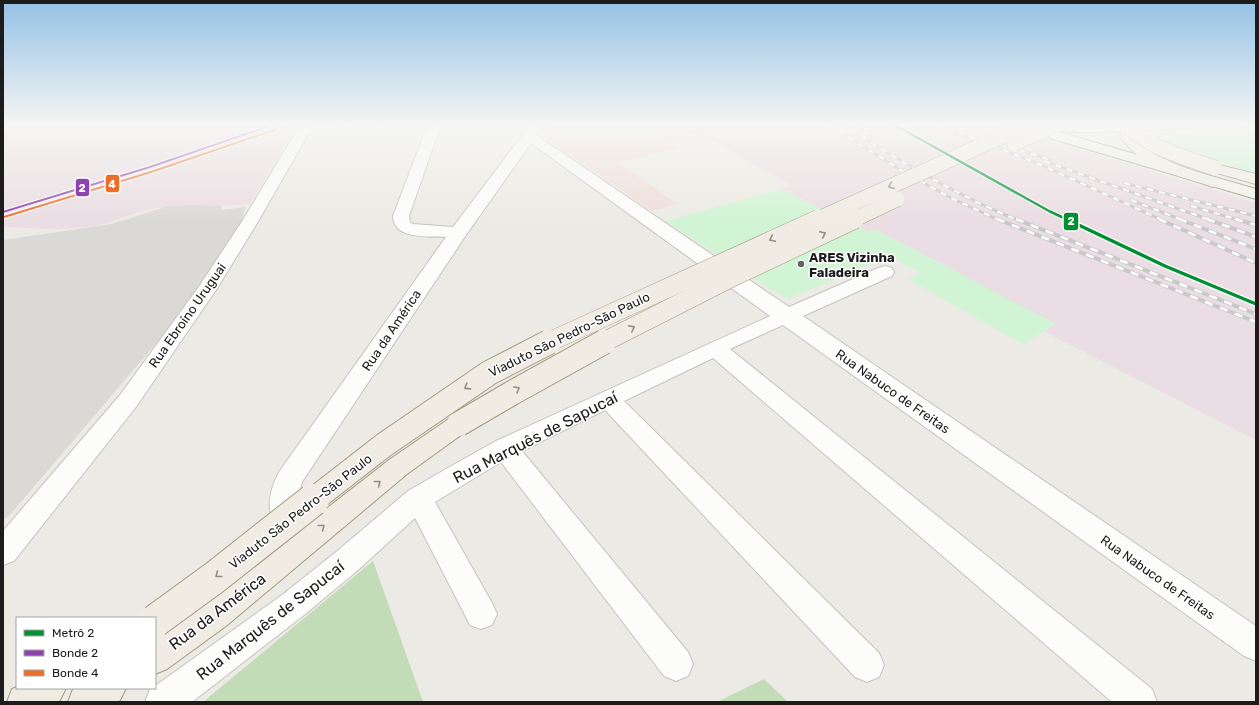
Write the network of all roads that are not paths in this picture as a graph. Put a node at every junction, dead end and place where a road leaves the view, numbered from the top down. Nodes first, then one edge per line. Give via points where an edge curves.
1 (288, 157) edge
2 (423, 157) edge
3 (514, 157) edge
4 (570, 157) edge
5 (956, 157) edge
6 (997, 157) edge
7 (1150, 157) edge
8 (1152, 157) edge
9 (1178, 157) edge
10 (1214, 175) junction
11 (1256, 180) edge
12 (1256, 194) edge
13 (458, 234) junction
14 (885, 272) dead end
15 (786, 316) junction
16 (715, 348) junction
17 (609, 400) junction
18 (460, 424) joint
19 (505, 448) junction
20 (418, 499) junction
21 (297, 548) junction
22 (3, 552) edge
23 (482, 614) dead end
24 (156, 620) edge
25 (1256, 645) edge
26 (156, 656) edge
27 (676, 664) dead end
28 (867, 665) dead end
29 (46, 689) edge
30 (106, 689) edge
31 (25, 702) edge
32 (86, 702) edge
33 (163, 702) edge
34 (1139, 702) edge

1 - 22 street, Rua Ebroíno Uruguai via 206,290 128,400
2 - 13 street via 401,222 410,229
3 - 13 street, Rua da América
4 - 15 street, Rua Nabuco de Freitas
5 -> 24 main road, Viaduto São Pedro-São Paulo, bridge via 566,333 489,373 384,445
18 -> 6 main road, Viaduto São Pedro-São Paulo, bridge via 554,368 743,272
7 - 10 main road
8 - 10 main road
9 - 10 main road, bridge
10 - 11 main road
10 - 12 main road
13 - 21 street, Rua da América via 289,479 283,499 283,515
14 - 15 street, Rua Marquês de Sapucaí
15 - 16 street, Rua Marquês de Sapucaí
15 - 25 street, Rua Nabuco de Freitas
16 - 17 street, Rua Marquês de Sapucaí
16 - 34 street
17 - 19 street, Rua Marquês de Sapucaí
17 - 28 street
21 -> 18 main road, Rua da América via 398,467
19 - 20 street, Rua Marquês de Sapucaí
19 - 27 street
20 - 23 street
20 - 33 street, Rua Marquês de Sapucaí via 293,605
21 - 26 main road, Rua da América via 216,615
29 - 31 main road
30 - 32 main road

